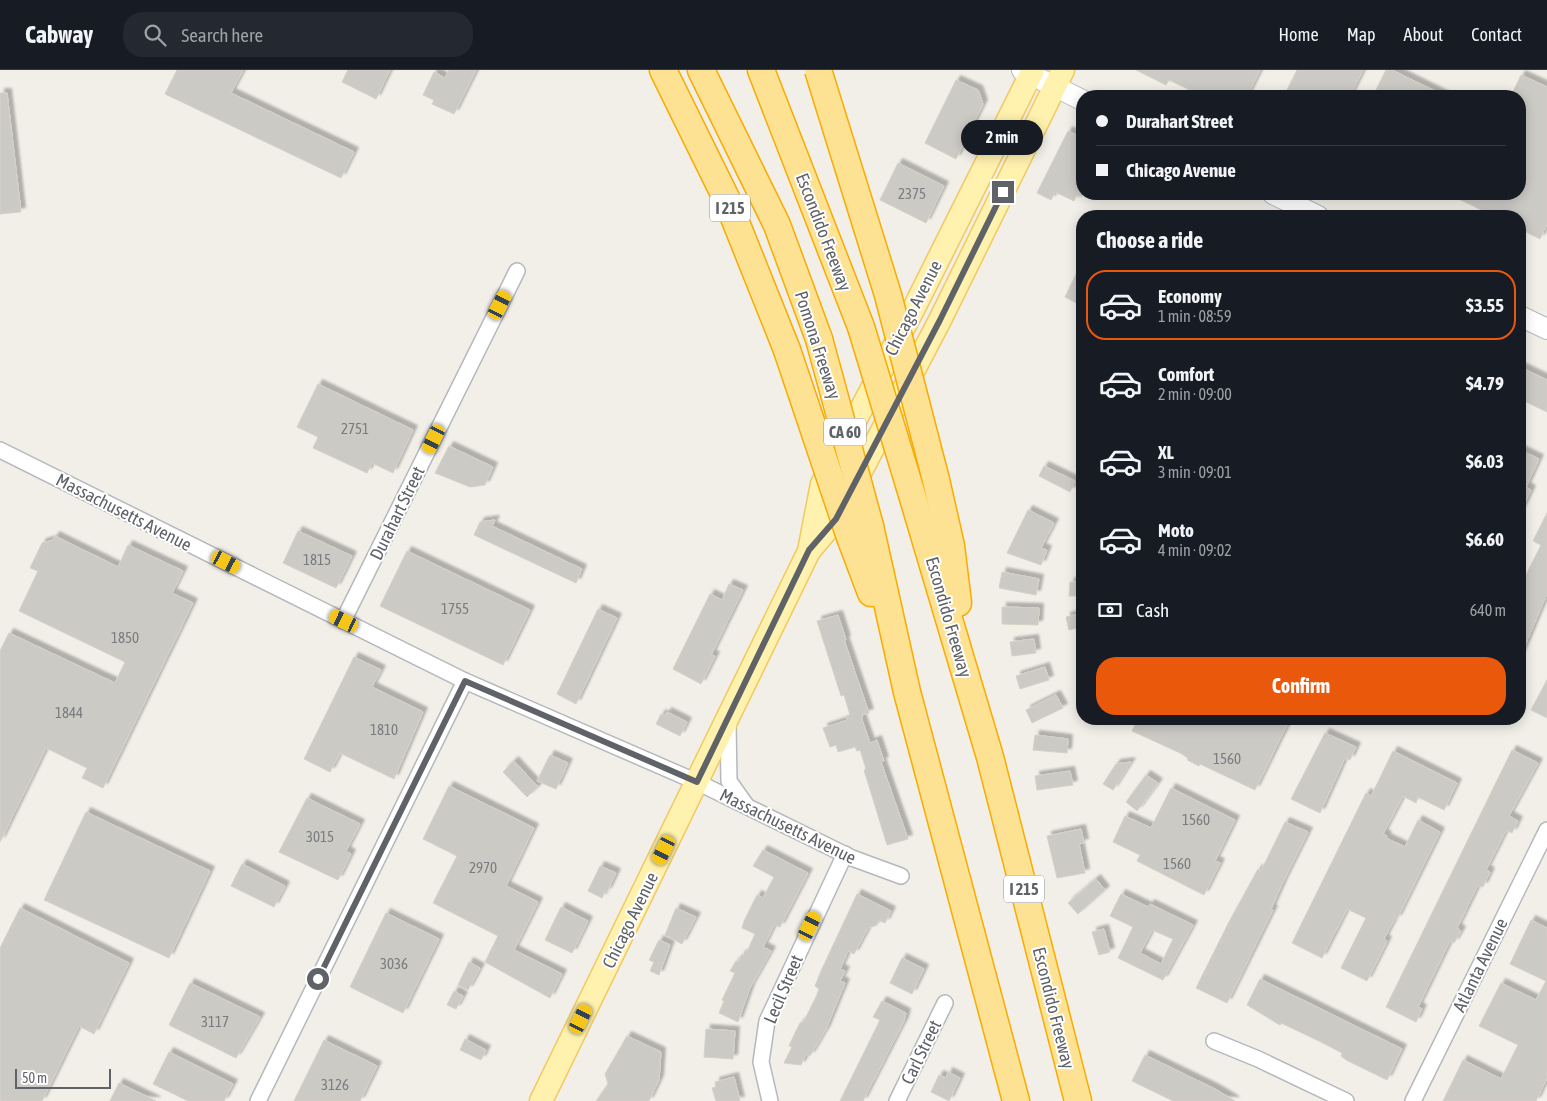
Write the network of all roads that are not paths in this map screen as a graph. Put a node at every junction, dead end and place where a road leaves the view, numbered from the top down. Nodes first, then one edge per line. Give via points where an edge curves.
1 (663, 70) edge
2 (701, 70) edge
3 (749, 70) edge
4 (761, 70) edge
5 (818, 70) edge
6 (1028, 71) edge
7 (1059, 78) edge
8 (1076, 94) edge
9 (789, 142) junction
10 (1285, 200) edge
11 (1306, 210) edge
12 (517, 271) dead end
13 (1526, 319) edge
14 (1547, 329) edge
15 (0, 450) edge
16 (861, 533) junction
17 (809, 550) junction
18 (344, 621) junction
19 (967, 679) junction
20 (465, 681) junction
21 (728, 717) junction
22 (697, 782) junction
23 (746, 806) junction
24 (1547, 830) edge
25 (845, 854) junction
26 (901, 876) dead end
27 (945, 1003) dead end
28 (1214, 1041) dead end
29 (258, 1101) edge
30 (541, 1101) edge
31 (770, 1101) edge
32 (896, 1101) edge
33 (1016, 1101) edge
34 (1078, 1101) edge
35 (1346, 1101) edge
36 (1413, 1101) edge

1 - 16 highway, I 215, bridge via 727,200
2 - 16 highway, Pomona Freeway / CA 60, bridge via 777,225 819,339
3 - 9 highway
4 - 9 highway, I 215
5 - 19 highway, bridge via 888,295 936,480 950,546
6 - 7 main road
6 - 17 main road, Chicago Avenue via 915,306 822,484
7 - 8 main road
7 - 17 main road, Chicago Avenue via 940,320 836,519
9 - 19 highway, Escondido Freeway / I 215, bridge via 861,327
10 - 11 main road
12 - 18 street, Durahart Street
13 - 14 main road
15 - 18 street, Massachusetts Avenue
16 - 33 highway, Pomona Freeway / CA 60 via 907,692
17 - 21 main road, Chicago Avenue
18 - 20 street, Massachusetts Avenue
19 - 34 highway, Escondido Freeway / I 215
20 - 22 street, Massachusetts Avenue
20 - 29 street
21 - 22 main road, Chicago Avenue
21 - 23 street via 729,781
22 - 23 street, Massachusetts Avenue
22 - 30 main road, Chicago Avenue
23 - 25 street, Massachusetts Avenue
24 - 36 street, Atlanta Avenue
25 - 26 street, Massachusetts Avenue
25 - 31 street, Lecil Street via 767,1021 761,1062
27 - 32 street, Carl Street
28 - 35 street

